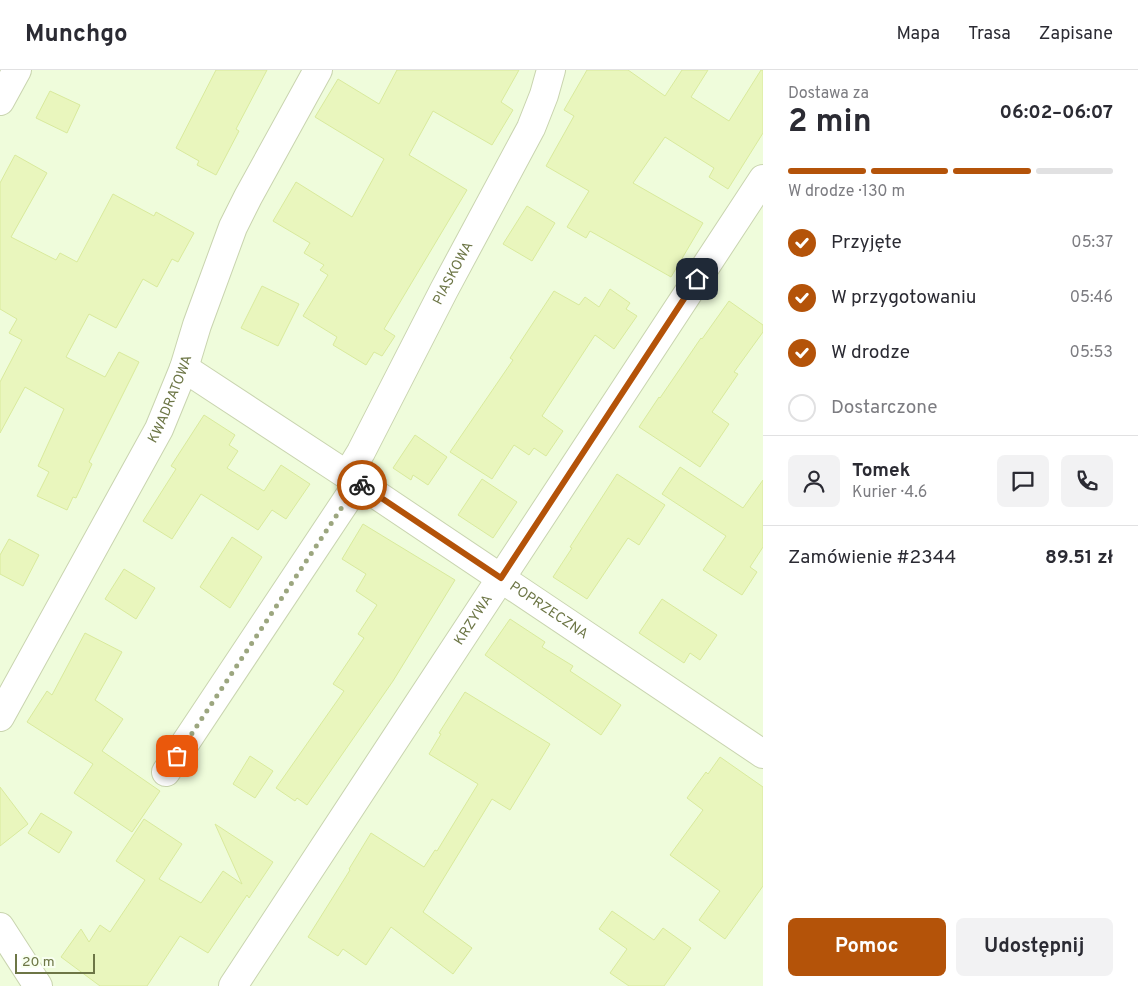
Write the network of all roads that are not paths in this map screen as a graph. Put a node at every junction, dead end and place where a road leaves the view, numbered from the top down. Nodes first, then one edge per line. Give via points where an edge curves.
1 (17, 70) edge
2 (318, 70) edge
3 (551, 70) edge
4 (0, 102) edge
5 (763, 179) edge
6 (184, 368) junction
7 (352, 479) junction
8 (501, 578) junction
9 (0, 717) edge
10 (763, 754) edge
11 (166, 772) dead end
12 (0, 927) edge
13 (38, 986) edge
14 (233, 986) edge

1 - 4 street
2 - 6 street, KWADRATOWA via 234,227
3 - 7 street, PIASKOWA via 531,128 361,452
5 - 8 street, KRZYWA
6 - 7 street, POPRZECZNA
6 - 9 street, KWADRATOWA via 160,429
7 - 8 street, POPRZECZNA
7 - 11 street, PIASKOWA
8 - 10 street, POPRZECZNA
8 - 14 street, KRZYWA
12 - 13 street

